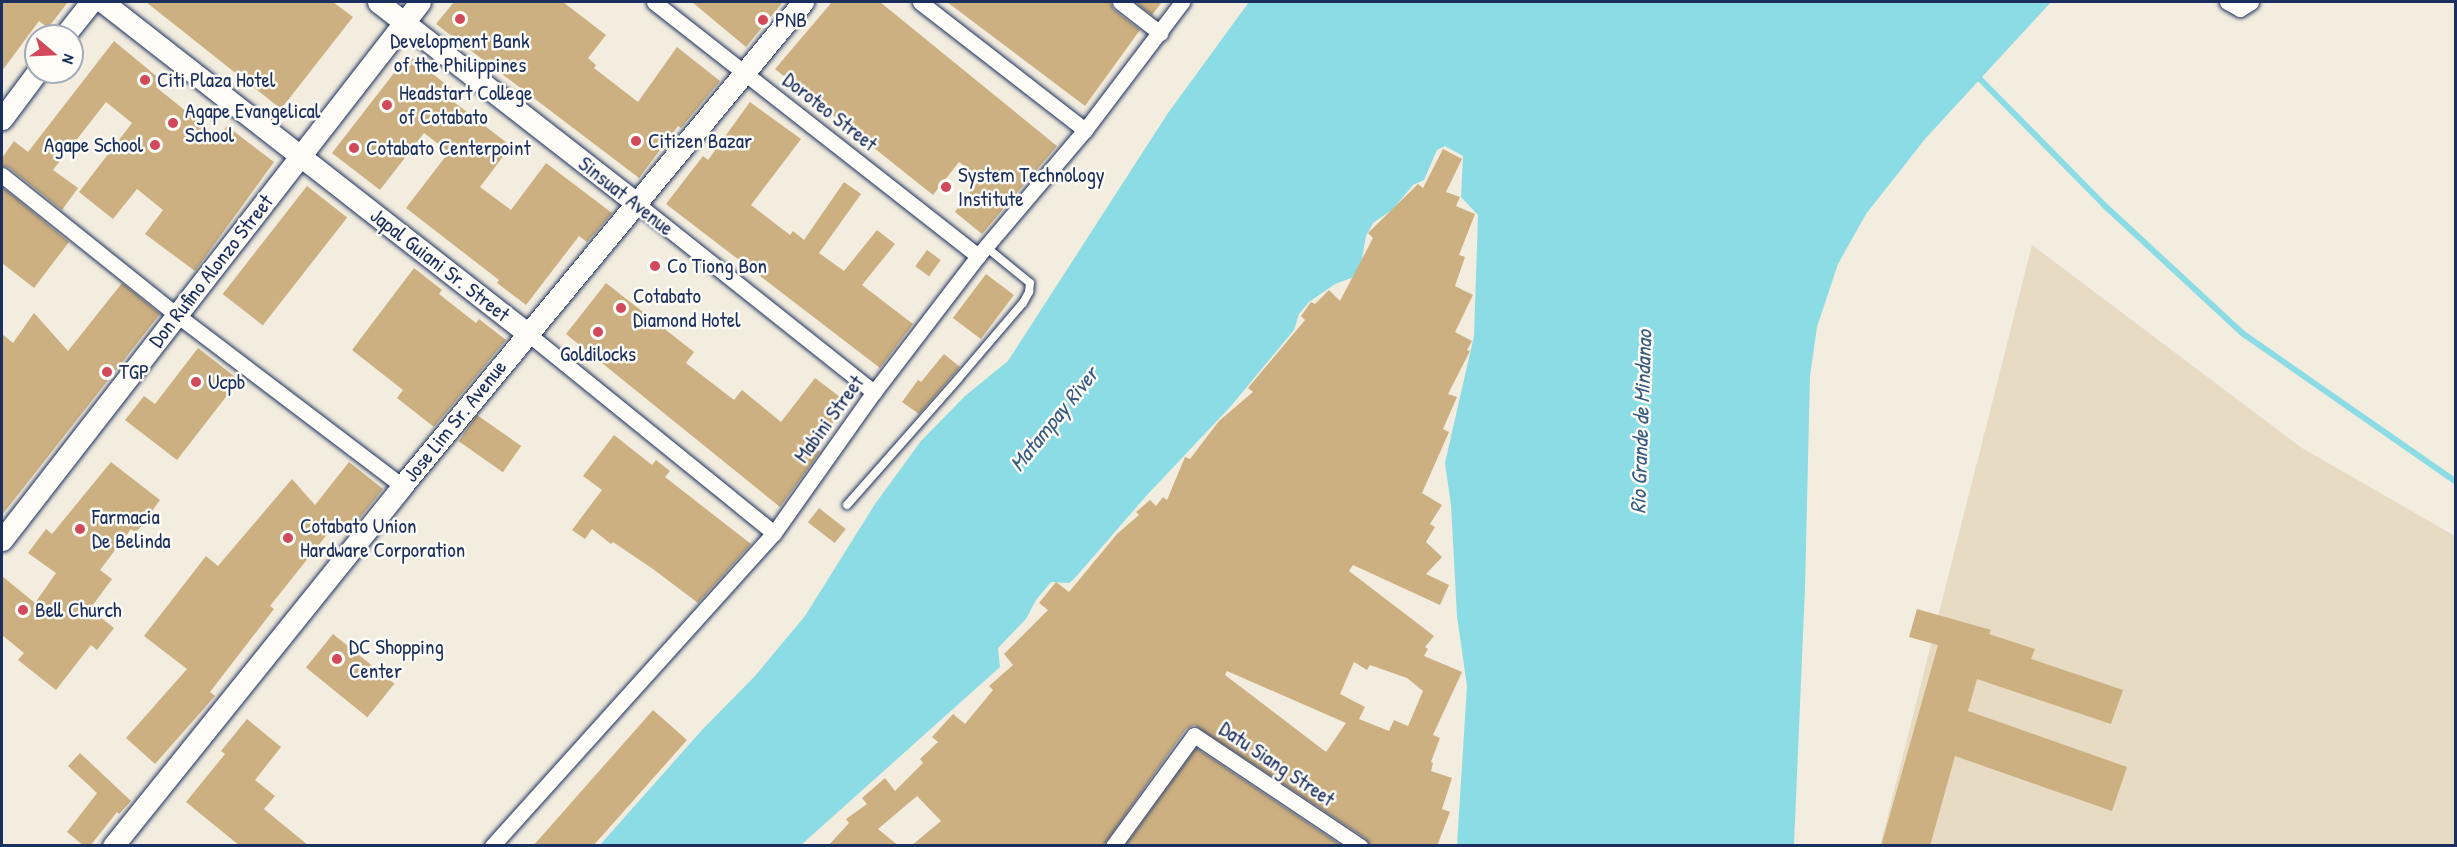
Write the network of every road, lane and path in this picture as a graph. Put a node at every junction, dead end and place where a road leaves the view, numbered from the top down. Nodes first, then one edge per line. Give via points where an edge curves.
1 (91, 2) edge
2 (103, 2) edge
3 (378, 2) edge
4 (420, 2) edge
5 (654, 2) edge
6 (803, 2) edge
7 (920, 2) edge
8 (1120, 2) edge
9 (1182, 2) edge
10 (2227, 2) edge
11 (2251, 2) edge
12 (404, 22) junction
13 (74, 24) edge
14 (1160, 33) junction
15 (744, 72) junction
16 (28, 84) edge
17 (2, 119) edge
18 (1085, 130) junction
19 (300, 156) junction
20 (2, 175) edge
21 (636, 203) junction
22 (982, 252) junction
23 (177, 315) junction
24 (527, 333) junction
25 (874, 392) junction
26 (402, 486) junction
27 (847, 505) dead end
28 (774, 533) junction
29 (2, 540) edge
30 (113, 846) edge
31 (492, 846) edge
32 (1113, 846) edge
33 (1360, 846) edge

1 - 13 street
2 - 19 street, Japal Guiani Sr. Street
3 - 12 street, Sinsuat Avenue
4 - 12 street, Don Rufino Alonzo Street
5 - 15 street, Doroteo Street
6 - 15 street, Jose Lim Sr. Avenue
7 - 18 street
8 - 14 street
9 - 14 street, Mabini Street
10 - 11 street via 2240,9
12 - 19 street, Don Rufino Alonzo Street
12 - 21 street, Sinsuat Avenue
14 - 18 street, Mabini Street
15 - 21 street, Jose Lim Sr. Avenue
15 - 22 street, Doroteo Street
16 - 17 street
18 - 22 street, Mabini Street
19 - 23 street, Don Rufino Alonzo Street
19 - 24 street, Japal Guiani Sr. Street
20 - 23 street
21 - 24 street, Jose Lim Sr. Avenue
21 - 25 street, Sinsuat Avenue
22 - 25 street, Mabini Street
22 - 27 lane via 1030,283 1029,292 966,371
23 - 26 street
23 - 29 street, Don Rufino Alonzo Street
24 - 26 street, Jose Lim Sr. Avenue
24 - 28 street, Japal Guiani Sr. Street
25 - 28 street, Mabini Street
26 - 30 street, Jose Lim Sr. Avenue
28 - 31 street, Mabini Street
32 - 33 street, Datu Siang Street via 1194,735

